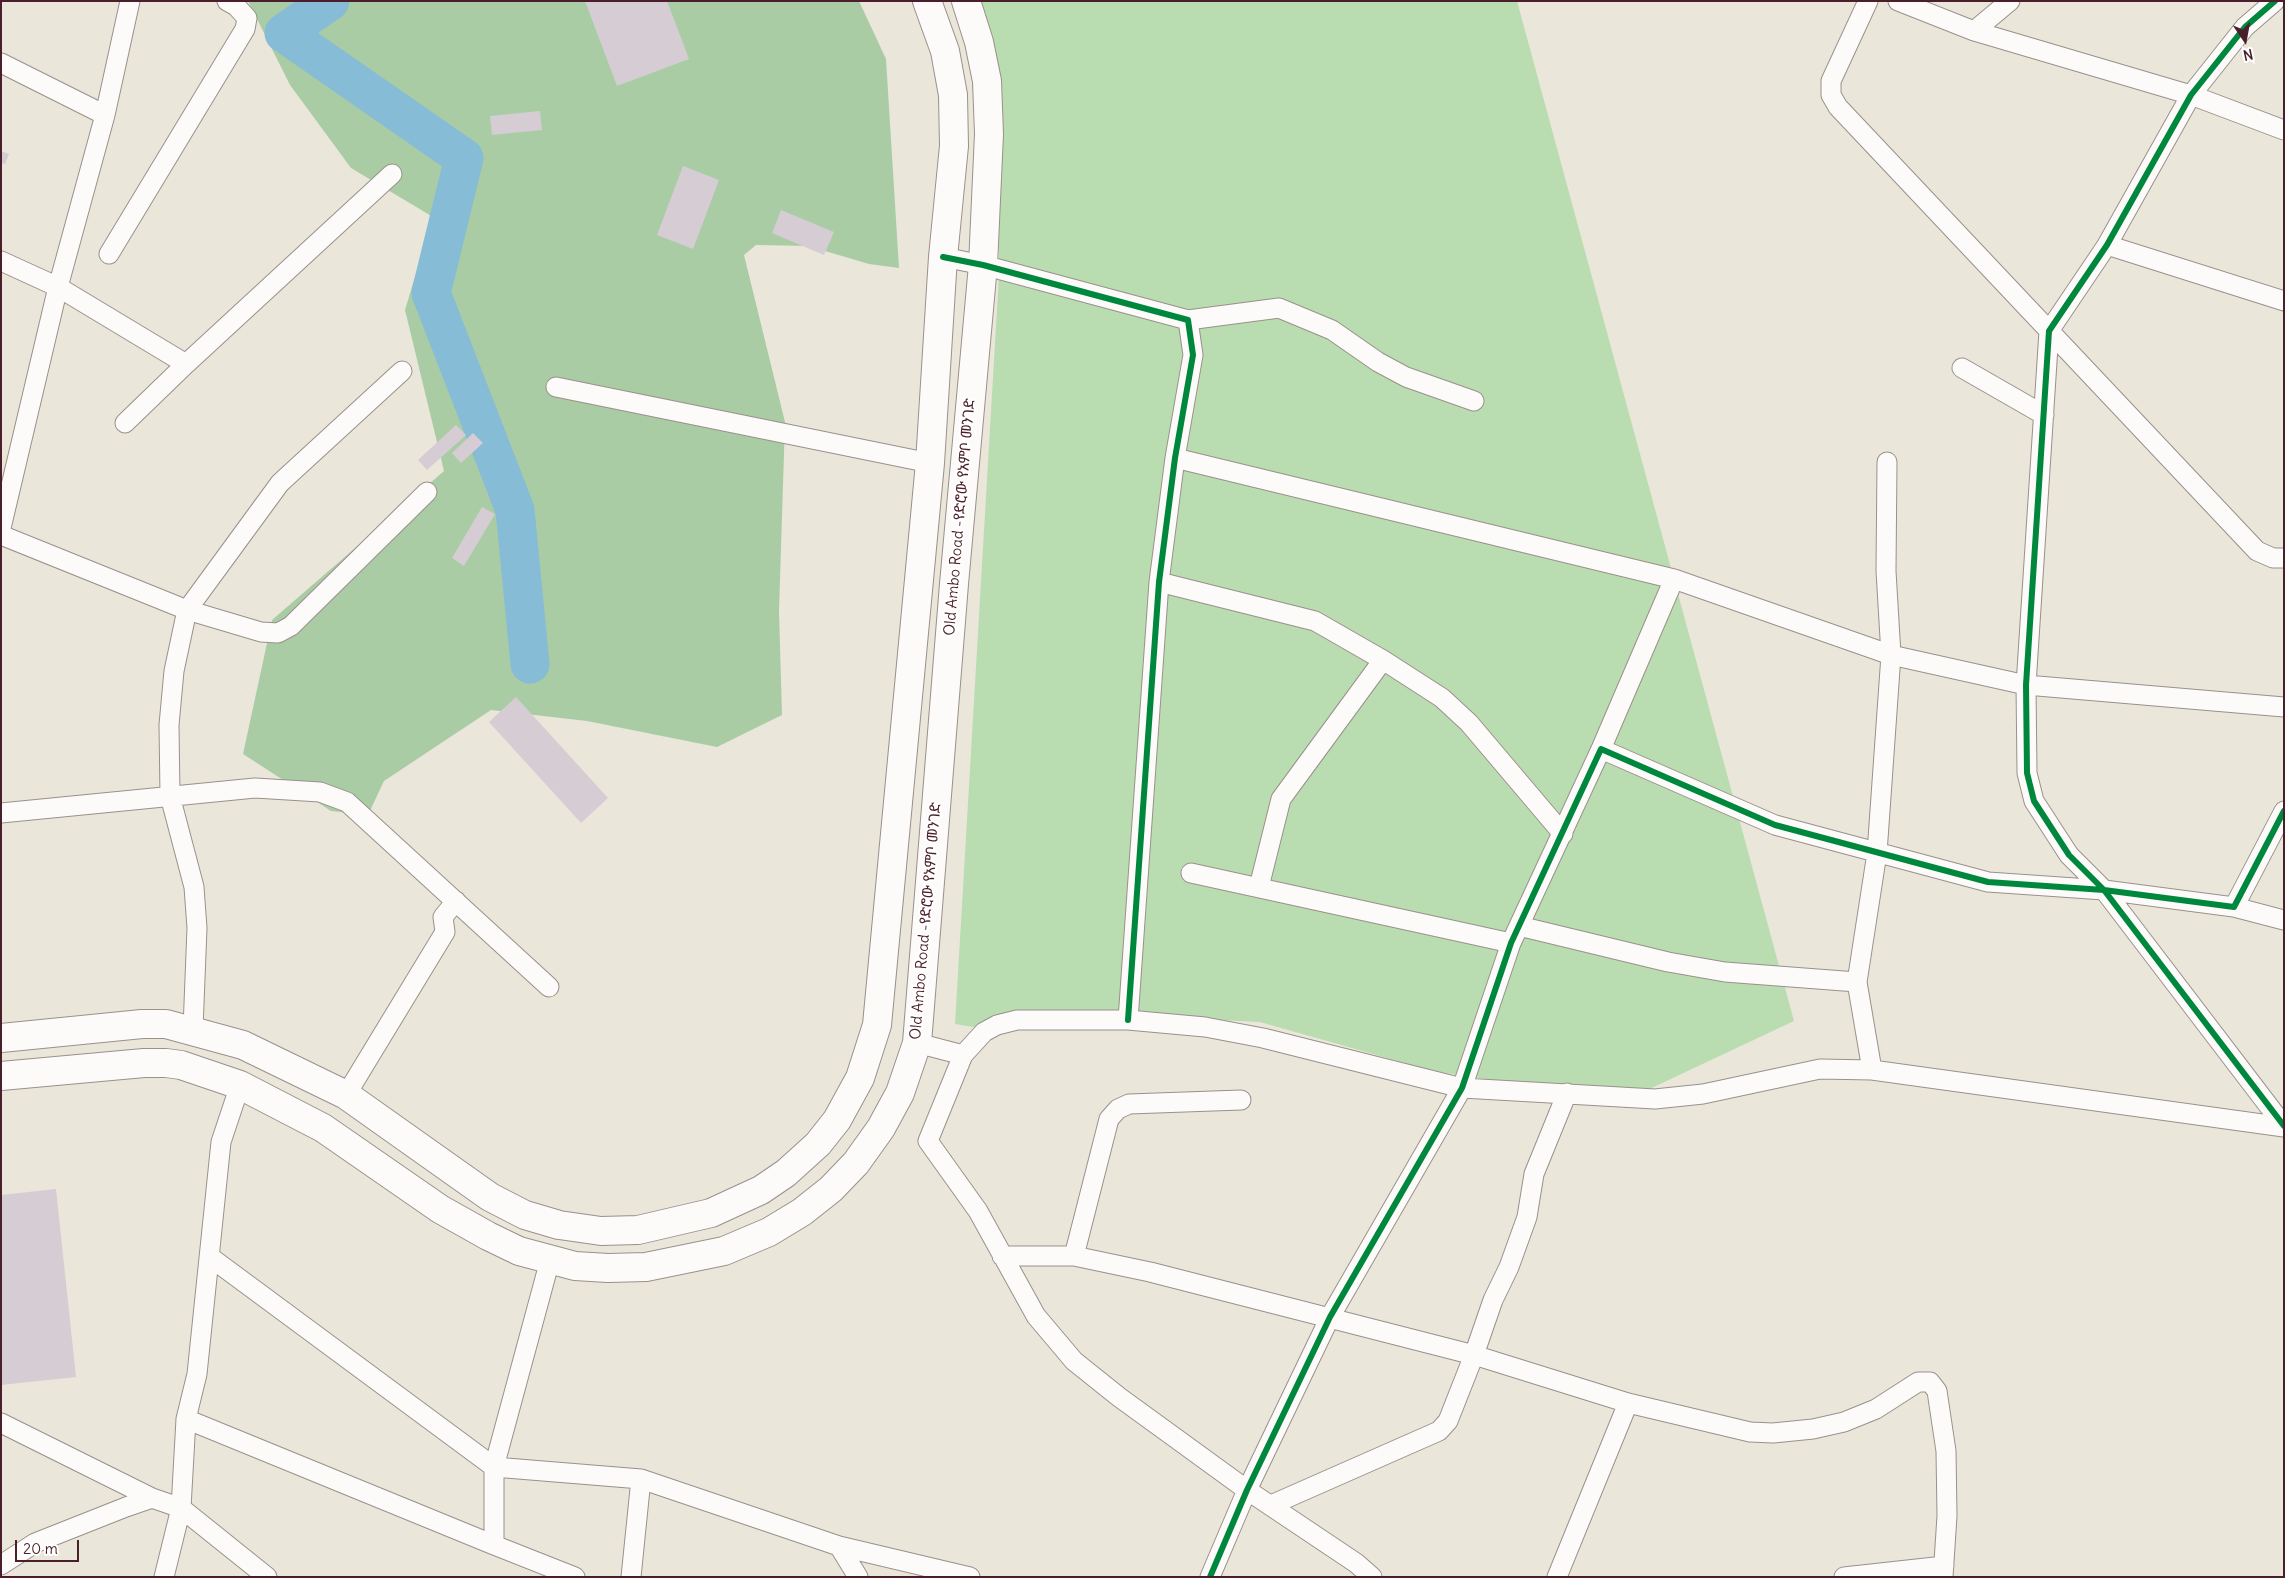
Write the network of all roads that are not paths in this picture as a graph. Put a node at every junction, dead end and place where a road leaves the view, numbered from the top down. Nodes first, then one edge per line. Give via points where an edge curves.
1 (130, 1) edge
2 (227, 1) edge
3 (927, 1) edge
4 (966, 1) edge
5 (1868, 1) edge
6 (1898, 1) edge
7 (2010, 1) edge
8 (2275, 1) edge
9 (1974, 31) junction
10 (1, 63) edge
11 (2191, 95) junction
12 (105, 115) junction
13 (2284, 130) edge
14 (392, 174) dead end
15 (2107, 245) junction
16 (109, 254) dead end
17 (943, 257) junction
18 (1, 261) edge
19 (983, 265) junction
20 (58, 287) junction
21 (2284, 301) edge
22 (1188, 320) junction
23 (2049, 331) junction
24 (186, 364) junction
25 (1962, 368) dead end
26 (402, 371) dead end
27 (556, 387) dead end
28 (1474, 401) dead end
29 (2044, 415) junction
30 (125, 423) dead end
31 (1174, 458) junction
32 (1888, 462) dead end
33 (930, 463) junction
34 (427, 492) dead end
35 (1, 528) edge
36 (1, 535) edge
37 (2284, 558) edge
38 (1674, 579) junction
39 (1159, 582) junction
40 (187, 610) junction
41 (1891, 655) junction
42 (1383, 660) junction
43 (2026, 685) junction
44 (2284, 707) edge
45 (1601, 749) junction
46 (170, 796) junction
47 (2284, 811) edge
48 (1, 813) edge
49 (1563, 834) junction
50 (1878, 853) junction
51 (1191, 874) dead end
52 (1259, 887) junction
53 (2104, 890) junction
54 (456, 901) junction
55 (2234, 907) junction
56 (2284, 920) edge
57 (1519, 926) junction
58 (1510, 943) junction
59 (1857, 982) junction
60 (549, 987) dead end
61 (1128, 1020) junction
62 (193, 1030) junction
63 (1, 1038) edge
64 (917, 1043) junction
65 (963, 1055) junction
66 (1872, 1070) junction
67 (1, 1076) edge
68 (240, 1086) junction
69 (1462, 1088) junction
70 (1567, 1093) junction
71 (346, 1095) junction
72 (1241, 1100) dead end
73 (2284, 1127) edge
74 (678, 1222) junction
75 (1002, 1256) junction
76 (1074, 1256) junction
77 (210, 1257) junction
78 (689, 1258) junction
79 (550, 1260) junction
80 (1330, 1317) junction
81 (1474, 1355) junction
82 (1628, 1403) junction
83 (186, 1419) junction
84 (1, 1423) edge
85 (494, 1467) junction
86 (642, 1478) junction
87 (1247, 1490) junction
88 (152, 1498) junction
89 (1271, 1505) junction
90 (181, 1508) junction
91 (494, 1545) junction
92 (839, 1546) junction
93 (1, 1565) edge
94 (1943, 1571) edge
95 (164, 1577) edge
96 (267, 1577) edge
97 (575, 1577) edge
98 (631, 1577) edge
99 (858, 1577) edge
100 (970, 1577) edge
101 (1210, 1577) edge
102 (1372, 1577) edge
103 (1557, 1577) edge
104 (1844, 1577) edge

1 - 12 street
2 - 16 street via 248,18 245,30
3 - 17 main road via 945,51 953,95 954,146
4 - 19 main road, Old Ambo Road -የድሮው የአምቦ መንገድ via 979,42 990,134
5 - 23 street via 1830,81 1831,95 1838,107
6 - 9 street
7 - 9 street
8 - 11 street via 2245,27
9 - 11 street
10 - 12 street
11 - 13 street
11 - 15 street
12 - 20 street
14 - 24 street
15 - 21 street
15 - 23 street
17 - 19 street
17 - 33 main road
18 - 20 street
19 - 22 street
19 - 64 main road, Old Ambo Road -የድሮው የአምቦ መንገድ
20 - 24 street
20 - 35 street
22 - 28 street via 1279,308 1332,330 1406,377
22 - 31 street via 1193,355
23 - 29 street
23 - 37 street via 2257,551 2273,558
24 - 30 street
25 - 29 street
26 - 40 street via 280,483
27 - 33 street
29 - 43 street
31 - 38 street
31 - 39 street
32 - 41 street via 1886,571
33 - 74 main road via 877,1025 860,1078 837,1120 818,1144 786,1173 761,1190 711,1213
34 - 40 street via 291,626 278,633 261,632
36 - 40 street
38 - 41 street
38 - 45 street
39 - 42 street via 1315,621
39 - 61 street
40 - 46 street via 174,671 169,725
41 - 43 street
41 - 50 street
42 - 49 street via 1442,698 1469,723
42 - 52 street via 1281,799
43 - 44 street
43 - 53 street via 2027,773 2034,800 2069,856
45 - 49 street
45 - 50 street via 1775,825
46 - 48 street
46 - 54 street via 255,788 320,792 347,802
46 - 62 street via 194,887 197,928
47 - 55 street
49 - 57 street
50 - 53 street via 1988,882
50 - 59 street
51 - 52 street
52 - 58 street
53 - 55 street
53 - 73 street
54 - 60 street
54 - 71 street via 444,917 445,932
55 - 56 street
57 - 58 street
57 - 59 street via 1668,962 1725,972
58 - 69 street
59 - 66 street
61 - 65 street via 1017,1020 984,1032
61 - 69 street via 1205,1027 1264,1038
62 - 63 main road via 166,1024 142,1024
62 - 71 main road via 243,1045
64 - 65 street
64 - 78 main road, Old Ambo Road -የድሮው የአምቦ መንገድ via 900,1093 881,1128 856,1164 831,1190 769,1232 724,1251
65 - 75 street via 928,1140 978,1211
66 - 70 street via 1820,1069 1703,1094 1655,1099
66 - 73 street
67 - 68 main road, Old Ambo Road -የድሮው የአምቦ መንገድ via 166,1063 181,1065
68 - 77 street via 221,1142
68 - 79 main road, Old Ambo Road -የድሮው የአምቦ መንገድ via 323,1128 440,1209 480,1232 519,1251
69 - 70 street
69 - 80 street
70 - 81 street via 1534,1174 1527,1218 1510,1267 1493,1300
71 - 74 main road via 490,1197 525,1215 559,1225 601,1231 638,1230
72 - 76 street via 1129,1104 1118,1108 1109,1119
74 - 78 main road
75 - 76 street
75 - 87 street via 1036,1316 1074,1361
76 - 80 street
77 - 83 street via 197,1374
77 - 85 street
78 - 79 main road, Old Ambo Road -የድሮው የአምቦ መንገድ via 646,1267 608,1268
79 - 85 street
80 - 81 street
80 - 87 street
81 - 82 street
81 - 89 street via 1448,1421 1439,1431
82 - 94 street via 1750,1432 1773,1433 1844,1422 1876,1409 1918,1382 1930,1382 1937,1391 1946,1451 1947,1516
82 - 103 street
83 - 90 street
83 - 91 street
84 - 88 street
85 - 86 street
85 - 91 street
86 - 92 street
86 - 98 street
87 - 89 street
87 - 101 street
88 - 90 street
88 - 93 street via 36,1544
89 - 102 street
90 - 95 street
90 - 96 street
91 - 97 street
92 - 99 street
92 - 100 street
94 - 104 street

